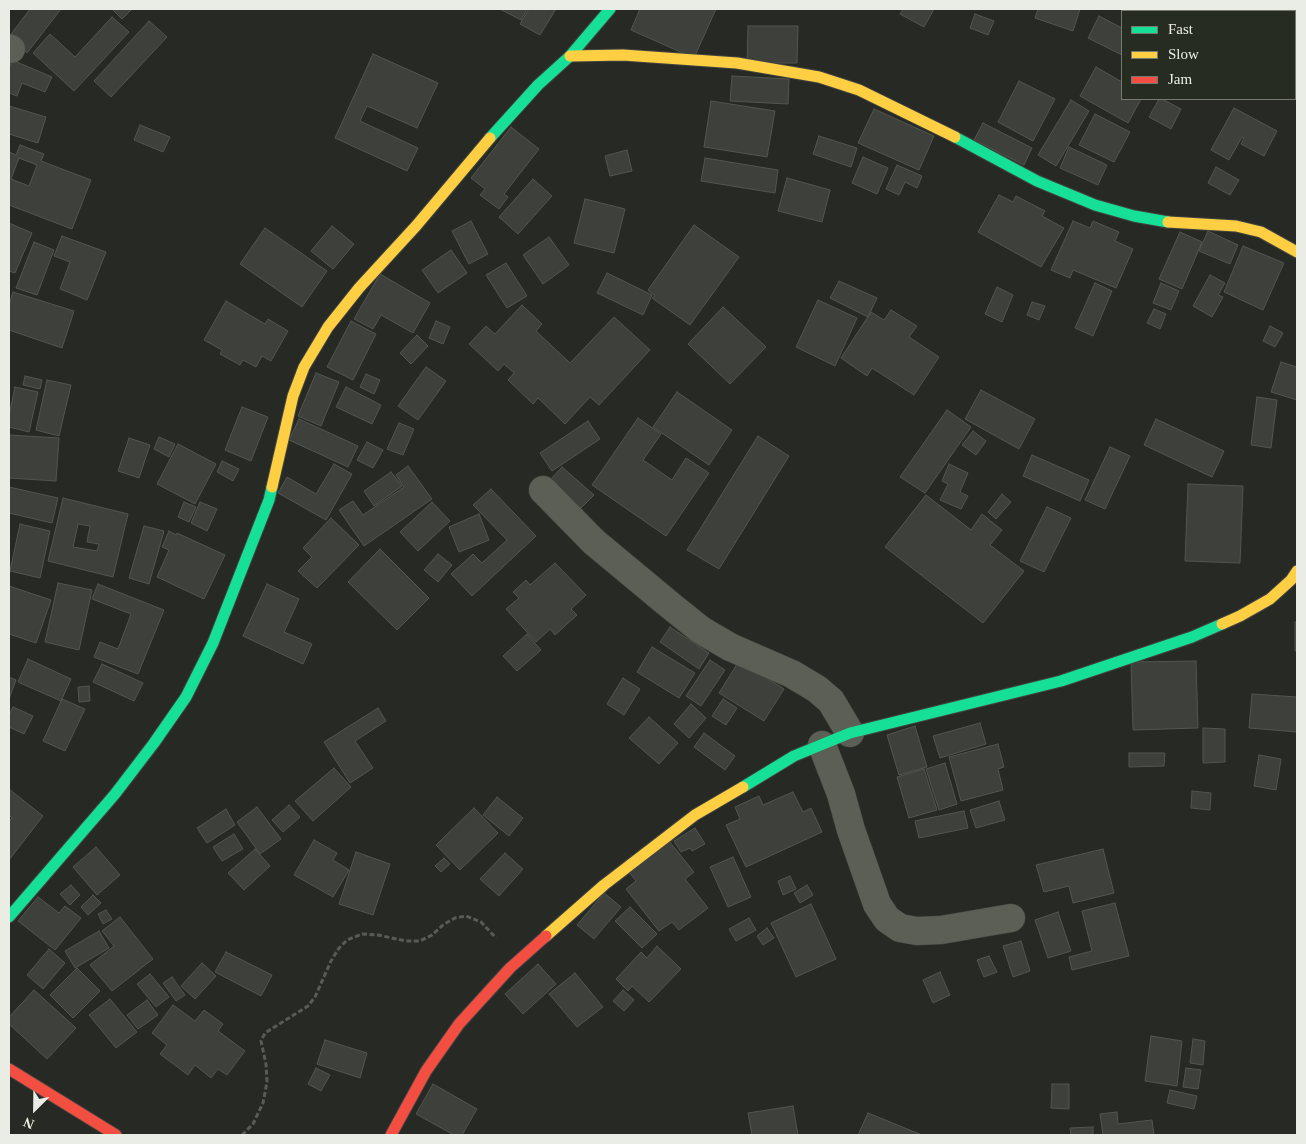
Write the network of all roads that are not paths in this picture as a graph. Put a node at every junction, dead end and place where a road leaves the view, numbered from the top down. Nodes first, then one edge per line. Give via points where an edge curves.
1 (610, 9) edge
2 (570, 56) junction
3 (1297, 252) edge
4 (543, 490) dead end
5 (1297, 571) edge
6 (850, 733) junction
7 (822, 745) junction
8 (9, 917) edge
9 (1011, 918) dead end
10 (9, 1068) edge
11 (103, 1132) edge
12 (391, 1135) edge

1 - 2 street
2 - 3 street via 623,55 728,63 819,77 868,94 1036,181 1095,205 1175,223 1236,226 1261,232
2 - 8 street via 504,123 328,327 301,374 269,500 213,643 186,697 115,794
4 - 6 street via 594,542 702,630 817,689 831,701
5 - 6 street via 1270,599 1240,616 1192,636 1061,681
6 - 7 street
7 - 9 street via 868,880 887,919 900,928 917,931
7 - 12 street via 794,756 695,815 604,884 510,968 460,1024 426,1071
10 - 11 street

